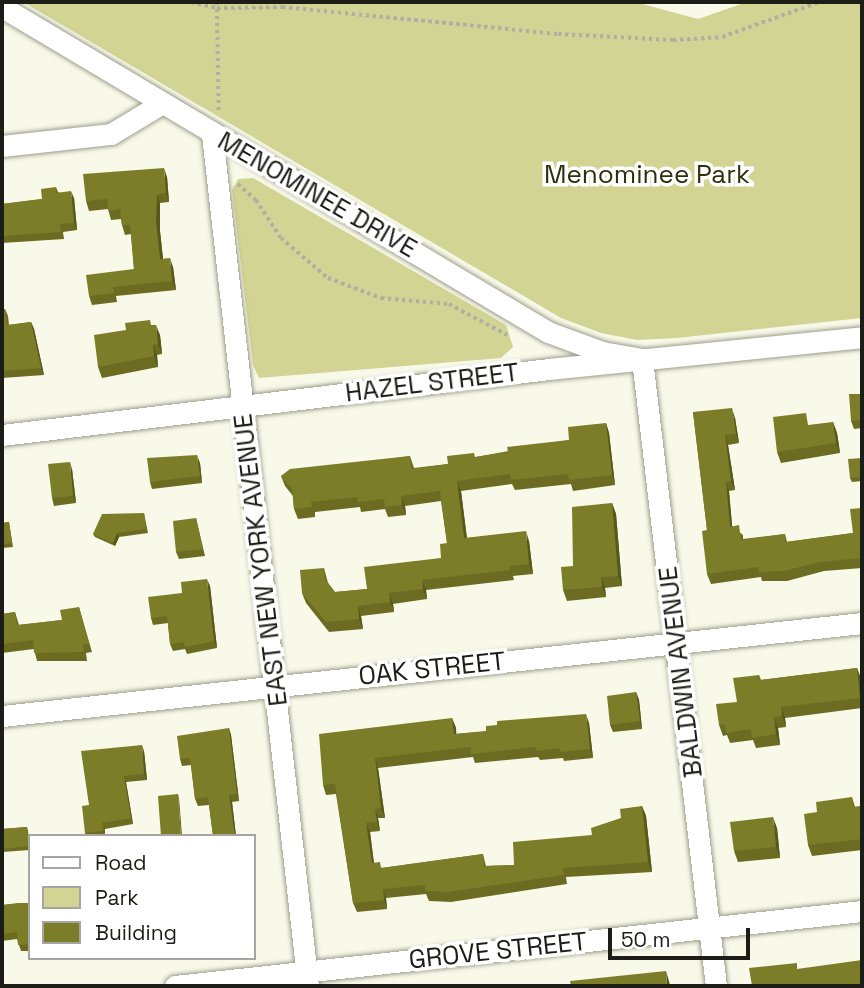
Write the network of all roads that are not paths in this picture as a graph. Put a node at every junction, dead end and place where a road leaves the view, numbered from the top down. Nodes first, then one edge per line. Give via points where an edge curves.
1 (2, 7) edge
2 (159, 105) junction
3 (214, 135) junction
4 (2, 146) edge
5 (862, 337) edge
6 (642, 359) junction
7 (243, 405) junction
8 (2, 435) edge
9 (862, 623) edge
10 (678, 643) junction
11 (276, 685) junction
12 (2, 716) edge
13 (862, 911) edge
14 (710, 928) junction
15 (307, 978) edge
16 (175, 986) edge
17 (716, 986) edge

1 - 2 street, MENOMINEE DRIVE
2 - 3 street, MENOMINEE DRIVE
2 - 4 street via 111,134
3 - 6 street, MENOMINEE DRIVE via 548,332 602,352
3 - 7 street, EAST NEW YORK AVENUE
5 - 6 street, HAZEL STREET
6 - 7 street, HAZEL STREET
6 - 10 street, BALDWIN AVENUE
7 - 8 street, HAZEL STREET
7 - 11 street, EAST NEW YORK AVENUE
9 - 10 street, OAK STREET
10 - 11 street, OAK STREET
10 - 14 street, BALDWIN AVENUE
11 - 12 street, OAK STREET
11 - 15 street, EAST NEW YORK AVENUE
13 - 14 street, GROVE STREET
14 - 15 street, GROVE STREET
14 - 17 street, BALDWIN AVENUE
15 - 16 street, GROVE STREET

